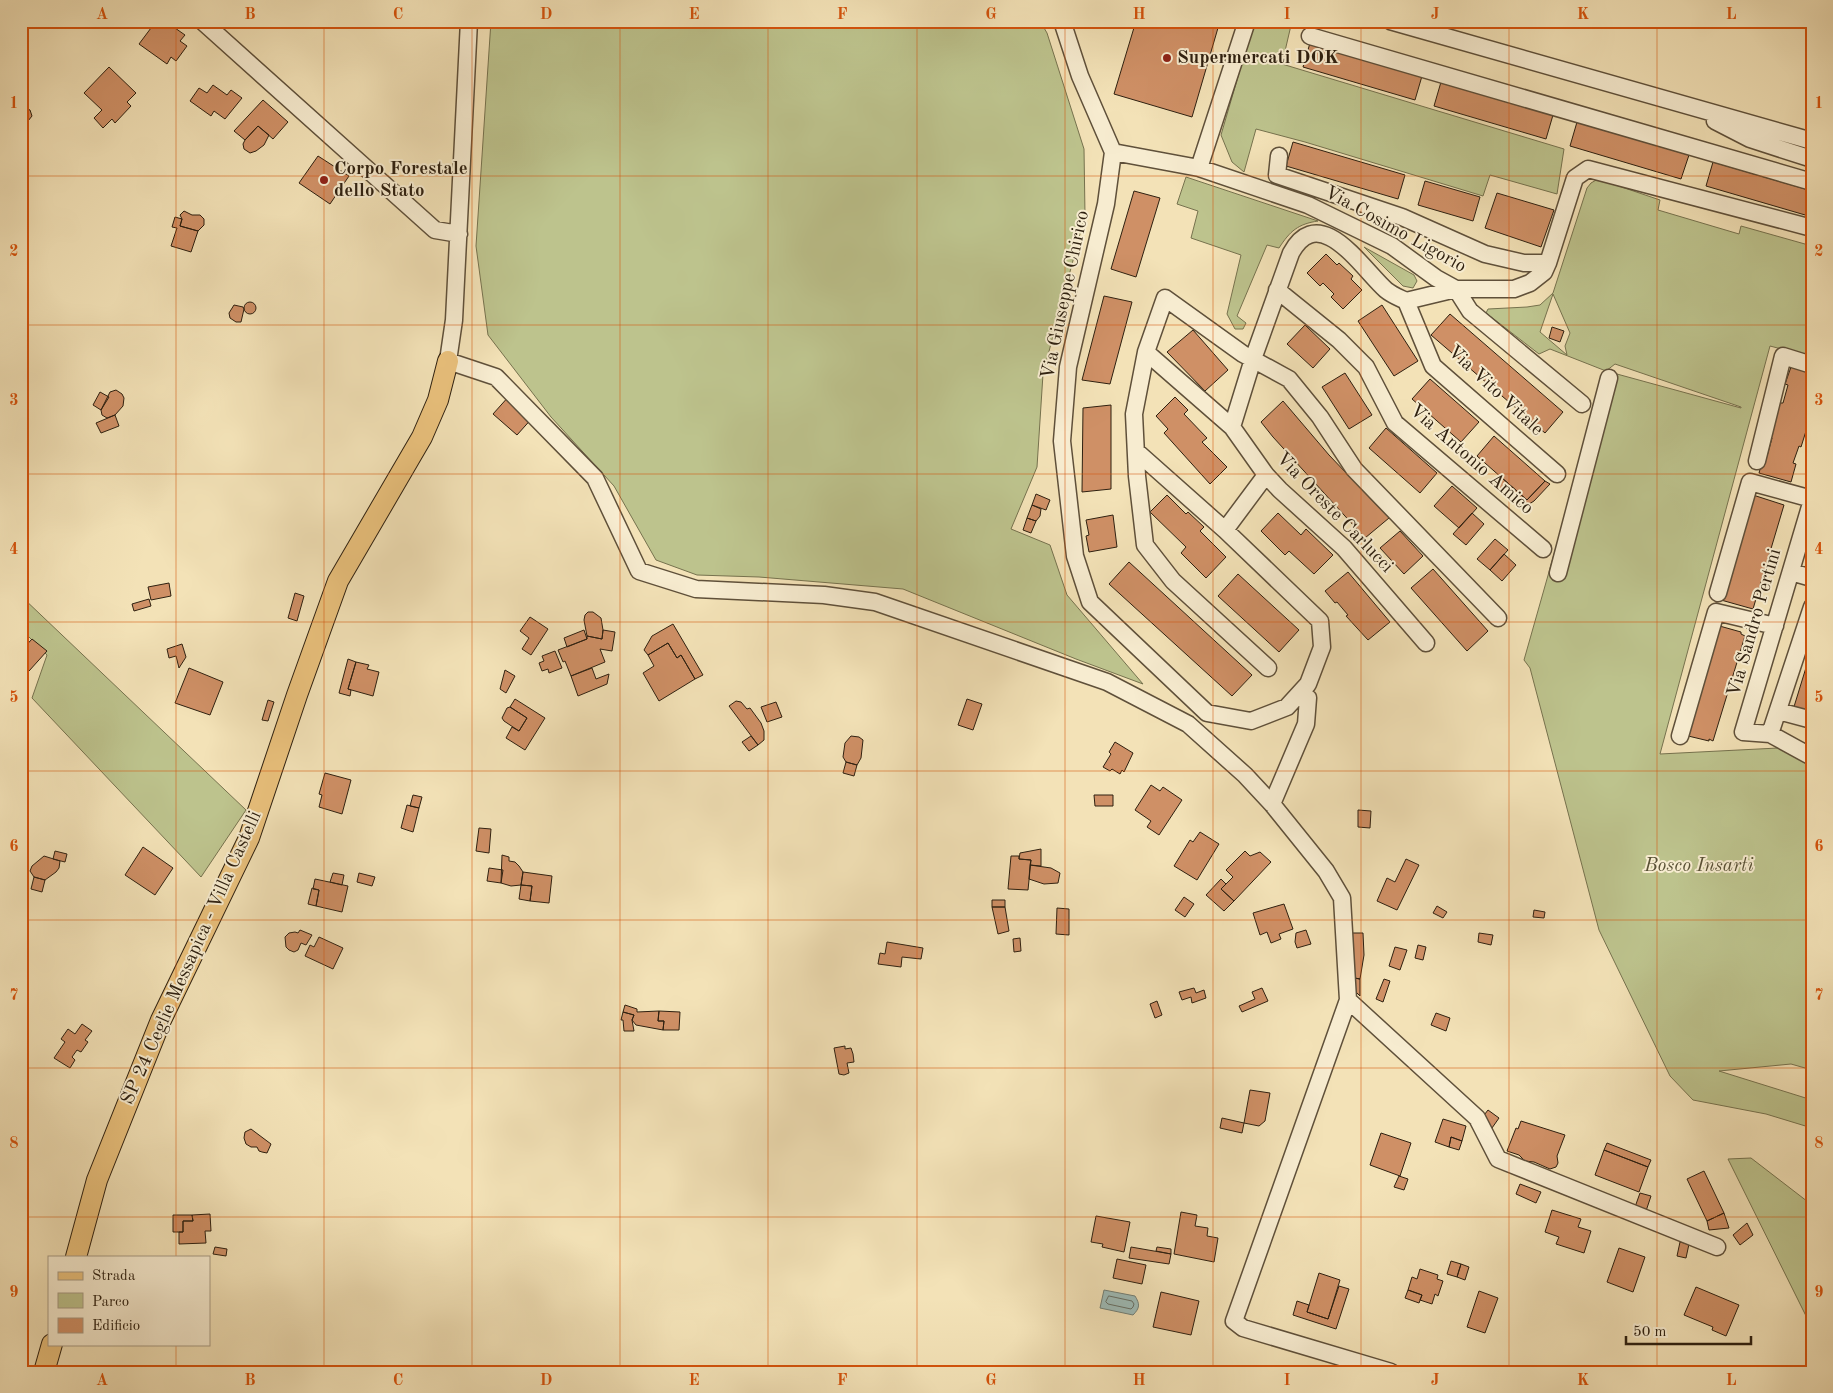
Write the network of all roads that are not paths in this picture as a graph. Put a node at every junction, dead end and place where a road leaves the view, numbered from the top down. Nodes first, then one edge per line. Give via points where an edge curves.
1 (202, 21) edge
2 (469, 21) edge
3 (1062, 21) edge
4 (1248, 21) edge
5 (1390, 21) edge
6 (1310, 36) dead end
7 (1677, 103) junction
8 (1812, 141) edge
9 (1113, 152) junction
10 (1279, 156) dead end
11 (1812, 159) edge
12 (1199, 168) junction
13 (1812, 182) edge
14 (1812, 228) edge
15 (459, 234) junction
16 (1548, 263) junction
17 (1276, 290) junction
18 (1456, 290) junction
19 (1406, 301) junction
20 (1146, 352) junction
21 (1253, 359) junction
22 (448, 361) junction
23 (1812, 365) edge
24 (1609, 378) dead end
25 (1582, 404) dead end
26 (1232, 427) junction
27 (1136, 450) junction
28 (1757, 461) dead end
29 (1266, 474) junction
30 (1557, 474) dead end
31 (1812, 500) edge
32 (1225, 530) junction
33 (1543, 548) dead end
34 (1791, 572) junction
35 (1558, 573) dead end
36 (1812, 578) edge
37 (1718, 594) dead end
38 (1812, 607) edge
39 (1498, 618) dead end
40 (1775, 626) junction
41 (1426, 643) dead end
42 (1268, 668) dead end
43 (1300, 693) junction
44 (1778, 711) junction
45 (1812, 720) edge
46 (1770, 734) junction
47 (1680, 736) dead end
48 (1812, 757) edge
49 (1272, 804) junction
50 (1348, 1000) junction
51 (1717, 1247) dead end
52 (76, 1256) edge
53 (51, 1346) edge
54 (44, 1372) edge
55 (1391, 1372) edge

1 - 15 street via 435,230
2 - 15 street
3 - 9 street via 1080,76
4 - 12 street
5 - 7 street
6 - 13 street
7 - 8 street
7 - 11 street via 1750,139
9 - 12 street, Via Cosimo Ligorio
9 - 43 street, Via Giuseppe Chirico via 1106,204 1068,367 1062,441 1075,556 1090,602 1206,713 1251,721 1287,707
10 - 16 street via 1277,175 1402,217 1484,254 1524,263
12 - 18 street, Via Cosimo Ligorio via 1308,205 1392,246
14 - 16 street, Via Cosimo Ligorio via 1588,169 1575,178
15 - 22 street
16 - 18 street, Via Cosimo Ligorio via 1544,272 1530,283 1514,289
17 - 19 street via 1296,245 1302,239 1320,234 1338,242 1387,291
17 - 21 street
17 - 33 street, Via Antonio Amico via 1339,340 1366,367 1396,423
18 - 19 street
18 - 25 street via 1470,311
19 - 30 street, Via Vito Vitale via 1433,366
20 - 21 street via 1165,298
20 - 26 street, Via Oreste Carlucci
20 - 27 street via 1134,414
21 - 26 street
21 - 39 street via 1290,379 1354,469
22 - 49 street via 496,377 595,478 639,571 696,589 824,595 875,602 1107,682 1188,724
22 - 52 main road, SP 24 Ceglie Messapica - Villa Castelli via 438,400 422,437 338,581 249,838 161,1020 97,1180
23 - 28 street via 1783,356
24 - 35 street
26 - 29 street, Via Oreste Carlucci
27 - 32 street, Via Giuseppe Chirico
27 - 42 street via 1145,545 1174,582
29 - 32 street
29 - 41 street, Via Oreste Carlucci via 1344,548
31 - 34 street, Via Sandro Pertini
31 - 37 street via 1750,482
32 - 43 street, Via Giuseppe Chirico via 1320,621 1322,647 1308,684
34 - 36 street
34 - 40 street, Via Sandro Pertini
38 - 44 street
40 - 46 street, Via Sandro Pertini via 1744,732
40 - 47 street via 1716,612
43 - 49 street via 1308,698 1306,724
44 - 45 street
44 - 46 street
46 - 48 street
49 - 50 street via 1326,870 1342,898
50 - 51 street via 1477,1118 1498,1159
50 - 55 street via 1234,1321 1243,1328
53 - 54 main road

